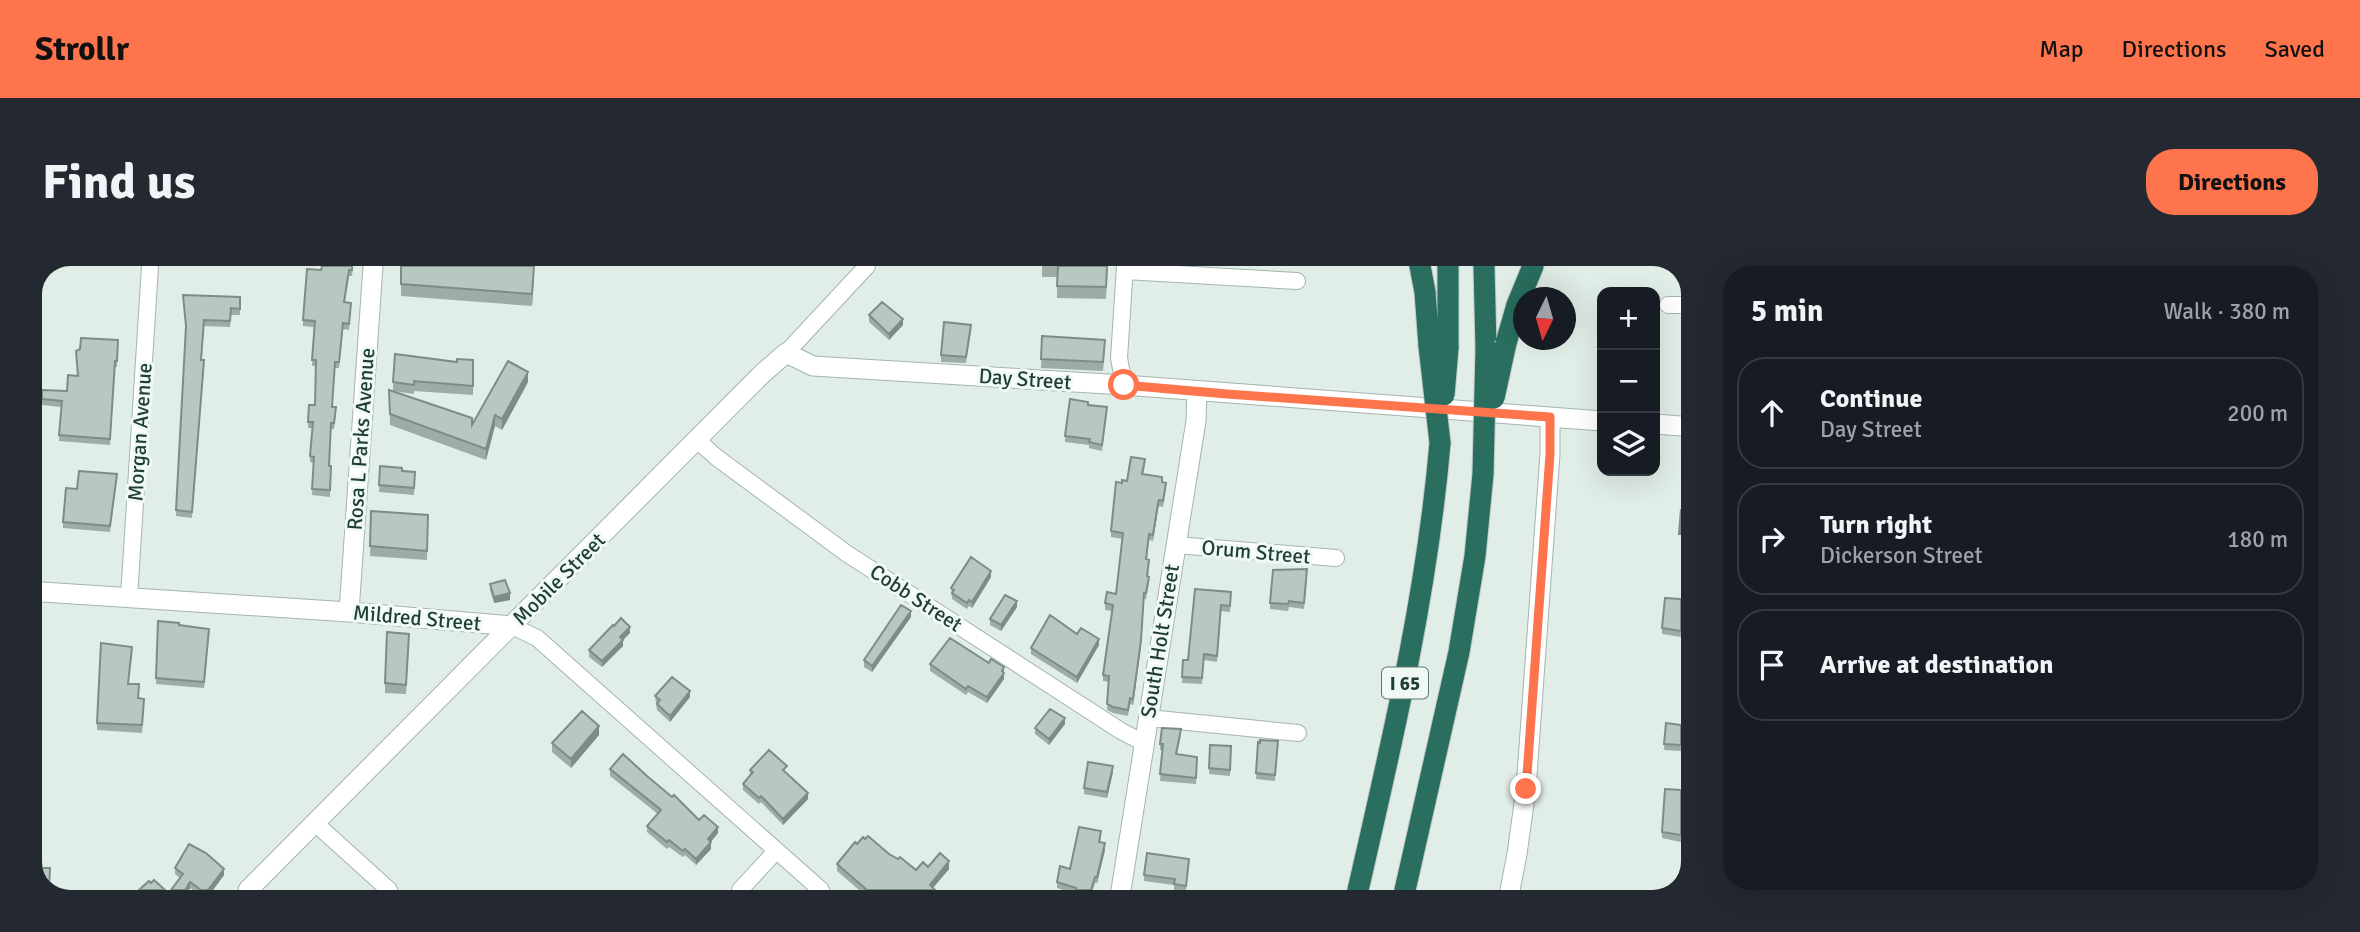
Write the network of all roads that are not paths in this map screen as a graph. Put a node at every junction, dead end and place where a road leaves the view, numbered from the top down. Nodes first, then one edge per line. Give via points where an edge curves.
1 (150, 266) edge
2 (373, 266) edge
3 (867, 266) edge
4 (1420, 266) edge
5 (1448, 266) edge
6 (1484, 266) edge
7 (1533, 266) edge
8 (1125, 268) edge
9 (1297, 281) dead end
10 (1496, 346) junction
11 (1438, 347) junction
12 (786, 353) junction
13 (1124, 385) junction
14 (1197, 391) junction
15 (1550, 417) junction
16 (1597, 421) edge
17 (1660, 424) edge
18 (1681, 426) edge
19 (698, 440) junction
20 (1176, 545) junction
21 (1336, 558) dead end
22 (42, 593) edge
23 (129, 598) junction
24 (349, 612) junction
25 (512, 626) junction
26 (1148, 718) junction
27 (1298, 733) dead end
28 (1144, 743) junction
29 (315, 823) junction
30 (775, 852) junction
31 (248, 890) edge
32 (389, 890) edge
33 (740, 890) edge
34 (821, 890) edge
35 (1121, 890) edge
36 (1358, 890) edge
37 (1405, 890) edge
38 (1510, 890) edge

1 - 23 street, Morgan Avenue
2 - 24 street, Rosa L Parks Avenue
3 - 12 street, Mobile Street
4 - 11 highway
5 - 11 highway, I 65
6 - 10 highway
7 - 10 highway
8 - 9 street
8 - 13 street via 1119,358
10 - 37 highway, I 65, bridge via 1475,556 1459,652
11 - 36 highway, I 65, bridge via 1440,443 1427,560 1411,655
12 - 13 street, Day Street via 813,366
12 - 19 street, Mobile Street
13 - 14 street, Day Street
14 - 15 street, Day Street
14 - 20 street, South Holt Street
15 - 16 street, Day Street
15 - 38 street via 1526,789
17 - 18 street
19 - 25 street, Mobile Street
19 - 28 street, Cobb Street via 846,553
20 - 21 street, Orum Street
20 - 26 street, South Holt Street
22 - 23 street, Mildred Street
23 - 24 street, Mildred Street
24 - 25 street, Mildred Street
25 - 29 street, Mobile Street
25 - 30 street, Mildred Street via 537,638
26 - 27 street
26 - 28 street, South Holt Street
28 - 35 street, South Holt Street
29 - 31 street, Mobile Street
29 - 32 street
30 - 33 street
30 - 34 street, Mildred Street

